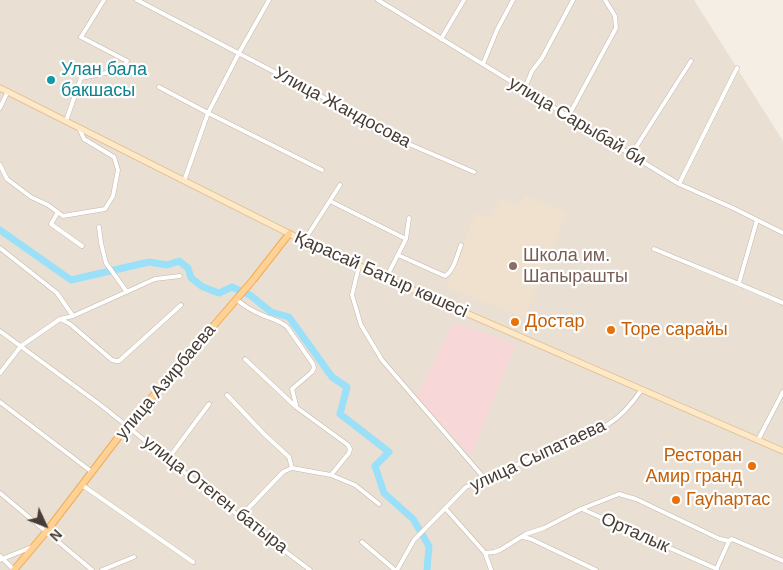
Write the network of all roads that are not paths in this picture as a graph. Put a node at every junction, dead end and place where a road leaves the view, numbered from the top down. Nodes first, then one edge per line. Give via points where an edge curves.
1 (104, 0) edge
2 (137, 0) edge
3 (269, 0) edge
4 (378, 0) edge
5 (464, 0) edge
6 (513, 0) edge
7 (573, 0) edge
8 (605, 0) edge
9 (441, 39) junction
10 (239, 53) junction
11 (691, 61) dead end
12 (483, 64) junction
13 (737, 68) dead end
14 (159, 87) dead end
15 (0, 88) edge
16 (524, 90) junction
17 (8, 92) junction
18 (0, 108) edge
19 (208, 113) junction
20 (568, 116) junction
21 (66, 121) junction
22 (78, 127) junction
23 (631, 154) junction
24 (0, 165) edge
25 (322, 170) dead end
26 (474, 172) dead end
27 (184, 181) junction
28 (679, 184) junction
29 (340, 185) dead end
30 (330, 201) junction
31 (58, 212) junction
32 (408, 218) dead end
33 (757, 220) junction
34 (98, 226) dead end
35 (783, 233) edge
36 (289, 234) junction
37 (406, 239) junction
38 (304, 241) junction
39 (82, 246) dead end
40 (461, 246) dead end
41 (0, 248) edge
42 (654, 249) dead end
43 (398, 255) junction
44 (359, 266) junction
45 (180, 276) dead end
46 (386, 278) junction
47 (740, 283) junction
48 (127, 292) junction
49 (237, 298) junction
50 (783, 303) edge
51 (181, 305) dead end
52 (73, 316) junction
53 (60, 319) junction
54 (0, 331) edge
55 (21, 346) junction
56 (245, 358) dead end
57 (0, 373) edge
58 (642, 389) junction
59 (783, 392) edge
60 (227, 395) dead end
61 (0, 402) edge
62 (209, 404) dead end
63 (296, 407) junction
64 (127, 426) junction
65 (758, 440) junction
66 (783, 451) edge
67 (168, 459) junction
68 (292, 468) junction
69 (92, 472) junction
70 (331, 475) junction
71 (485, 479) junction
72 (82, 485) junction
73 (0, 493) edge
74 (379, 504) dead end
75 (445, 508) junction
76 (581, 509) junction
77 (240, 517) junction
78 (46, 532) junction
79 (522, 537) junction
80 (729, 541) junction
81 (362, 542) dead end
82 (34, 546) junction
83 (485, 553) junction
84 (134, 557) dead end
85 (1, 558) edge
86 (783, 561) edge
87 (193, 562) dead end
88 (716, 569) edge
89 (14, 570) edge
90 (92, 570) edge
91 (102, 570) edge
92 (310, 570) edge
93 (396, 570) edge
94 (492, 570) edge
95 (596, 570) edge

1 - 21 street via 81,37 127,61 121,70 82,78
2 - 10 street, Улица Жандосова
3 - 10 street
4 - 9 street, улица Сарыбай би
5 - 9 street
6 - 12 street
7 - 16 street
8 - 20 street via 615,16 616,28
9 - 12 street, улица Сарыбай би
10 - 19 street
10 - 26 street, Улица Жандосова via 366,120 374,129
11 - 23 street
12 - 16 street, улица Сарыбай би
13 - 28 street
14 - 19 street
15 - 17 main road, Қарасай Батыр көшесі
16 - 20 street, улица Сарыбай би
17 - 18 street
17 - 21 main road, Қарасай Батыр көшесі
19 - 25 street
19 - 27 street
20 - 23 street, улица Сарыбай би
21 - 22 main road, Қарасай Батыр көшесі
22 - 27 main road, Қарасай Батыр көшесі
22 - 31 street via 84,139 114,158 118,170 113,196 105,209 63,216
23 - 28 street, улица Сарыбай би
24 - 31 street via 7,179
27 - 36 main road, Қарасай Батыр көшесі
28 - 33 street, улица Сарыбай би
29 - 30 street
30 - 37 street
30 - 38 street
31 - 39 street via 51,224
32 - 37 street
33 - 35 street, улица Сарыбай би
33 - 47 street
34 - 48 street via 106,262
36 - 38 main road, Қарасай Батыр көшесі
36 - 49 main road, улица Азирбаева
37 - 43 street
38 - 44 main road, Қарасай Батыр көшесі
40 - 43 street via 451,271 445,276
41 - 52 street via 57,293
42 - 47 street
43 - 46 street
44 - 46 main road, Қарасай Батыр көшесі
44 - 71 street via 352,295 361,325 382,360
45 - 48 street via 155,279
46 - 58 main road, Қарасай Батыр көшесі
47 - 50 street
48 - 52 street
49 - 63 street via 253,311 284,323 313,364 312,372 292,389
49 - 64 main road, улица Азирбаева
51 - 53 street via 120,361 112,360
52 - 53 street
53 - 55 street
54 - 55 street, улица Отеген батыра
55 - 57 street
55 - 64 street, улица Отеген батыра
56 - 63 street
58 - 65 main road, Қарасай Батыр көшесі
58 - 71 street, улица Сыпатаева via 632,403 607,425
59 - 65 street
60 - 68 street via 289,457
61 - 69 street
62 - 67 street
63 - 70 street via 350,449
64 - 67 street, улица Отеген батыра
64 - 69 main road, улица Азирбаева
65 - 66 main road, Қарасай Батыр көшесі
67 - 77 street, улица Отеген батыра
68 - 70 street
68 - 77 street via 283,472
69 - 72 main road, улица Азирбаева
70 - 74 street via 355,485
71 - 75 street, улица Сыпатаева via 466,487
72 - 78 main road, улица Азирбаева
72 - 87 street
73 - 78 street
75 - 83 street
75 - 93 street, улица Сыпатаева via 418,535
76 - 79 street
76 - 80 street via 616,495 626,496
76 - 88 street, Орталык
77 - 92 street, улица Отеген батыра
78 - 82 main road
78 - 90 street
79 - 83 street via 500,550
79 - 95 street
80 - 86 street via 735,540
80 - 88 street
81 - 93 street
82 - 85 street
82 - 89 main road
83 - 94 street
84 - 91 street
85 - 89 street

